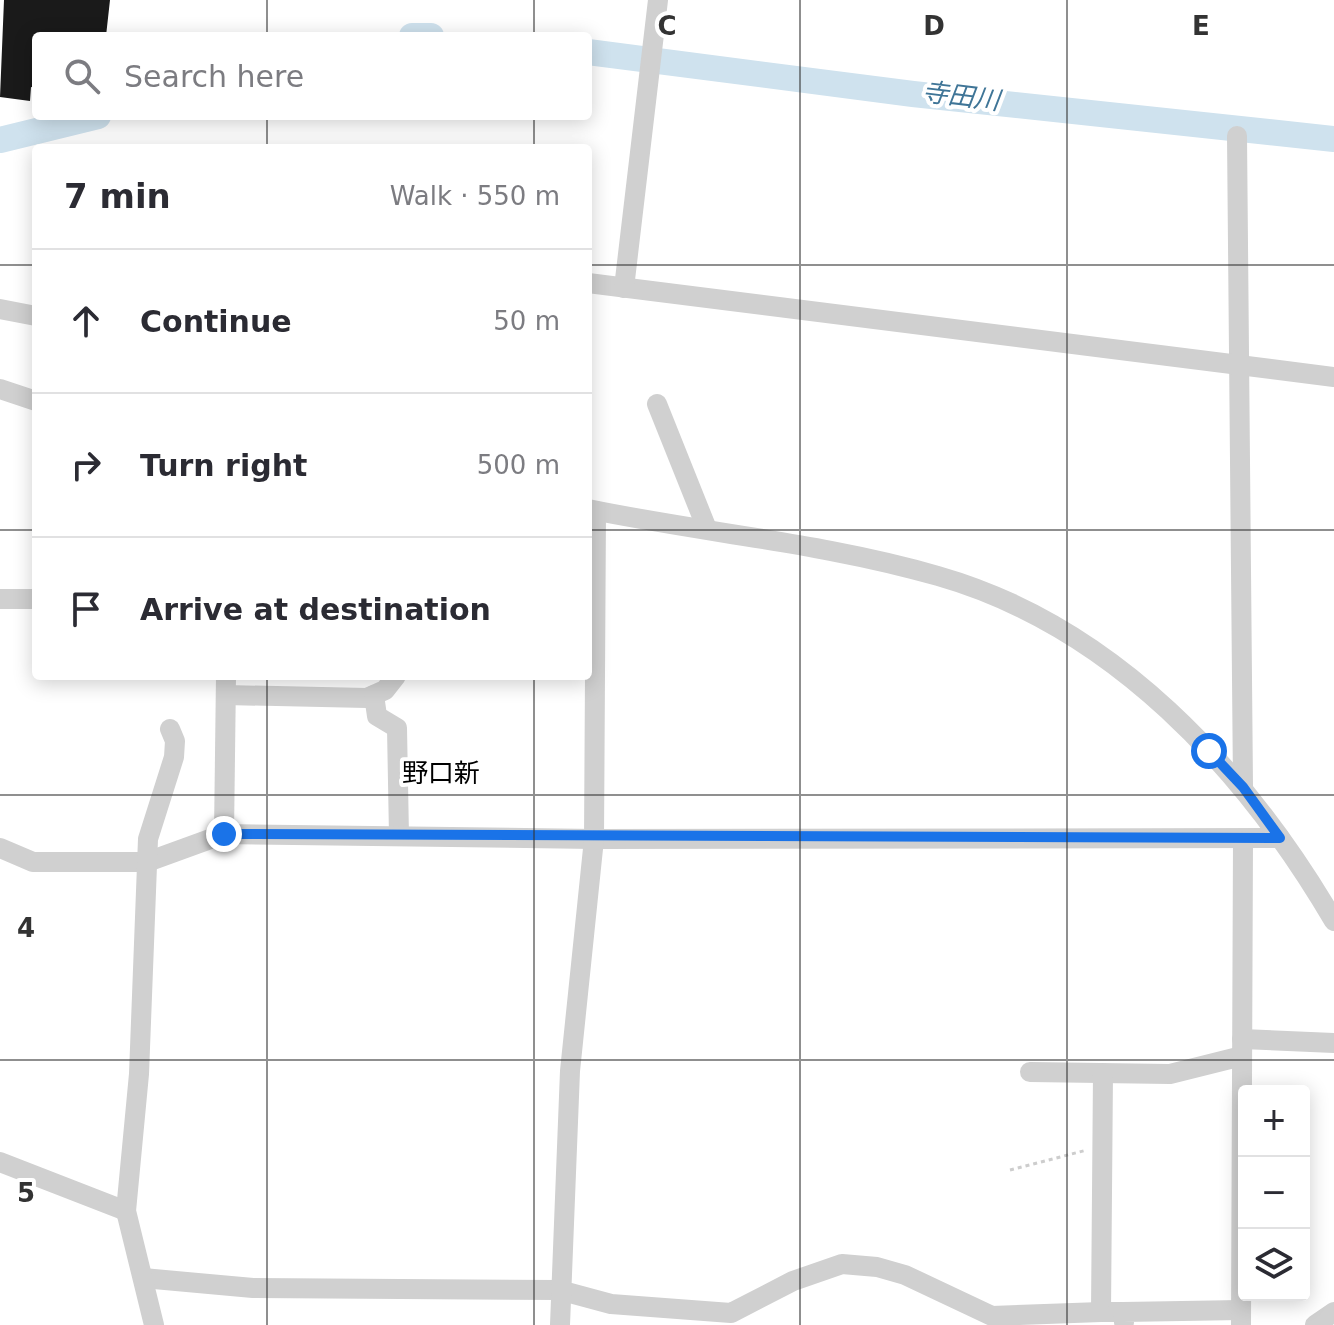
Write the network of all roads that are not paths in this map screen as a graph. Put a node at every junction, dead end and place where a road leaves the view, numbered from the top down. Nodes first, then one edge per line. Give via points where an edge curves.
1 (658, 0) edge
2 (1237, 136) dead end
3 (592, 284) edge
4 (624, 288) junction
5 (0, 309) edge
6 (32, 315) edge
7 (1240, 367) junction
8 (1334, 377) edge
9 (0, 389) edge
10 (32, 400) edge
11 (657, 404) dead end
12 (592, 510) edge
13 (707, 529) junction
14 (0, 599) edge
15 (32, 599) edge
16 (592, 620) edge
17 (393, 680) edge
18 (226, 685) edge
19 (374, 695) junction
20 (170, 729) dead end
21 (1243, 787) junction
22 (224, 834) junction
23 (399, 836) junction
24 (1280, 838) junction
25 (594, 839) junction
26 (1243, 841) junction
27 (0, 848) edge
28 (147, 862) junction
29 (1328, 901) edge
30 (1334, 921) edge
31 (1334, 1043) edge
32 (1242, 1047) junction
33 (1030, 1072) dead end
34 (1103, 1073) junction
35 (0, 1162) edge
36 (126, 1211) junction
37 (143, 1278) junction
38 (559, 1290) junction
39 (1101, 1312) junction
40 (1334, 1312) edge
41 (1124, 1318) edge
42 (1241, 1318) edge
43 (154, 1325) edge
44 (560, 1325) edge
45 (1315, 1325) edge

1 - 4 street
2 - 7 street
3 - 4 street
4 - 7 street
5 - 6 street
7 - 8 street
7 - 21 street
9 - 10 street
11 - 13 street
12 - 13 street
12 - 16 street
13 - 21 street via 940,576 1039,618 1160,700
14 - 15 street
16 - 25 street
17 - 19 street
18 - 19 street
18 - 22 street
19 - 23 street via 377,716 397,728
20 - 28 street via 174,757 148,839
21 - 24 street
22 - 23 street
22 - 28 street
23 - 25 street
24 - 26 street
24 - 29 street
25 - 26 street
25 - 38 street via 570,1071
26 - 32 street
27 - 28 street via 33,862
28 - 36 street via 139,1074
29 - 30 street
31 - 32 street
32 - 34 street via 1170,1074
32 - 42 street
33 - 34 street
34 - 39 street
35 - 36 street
36 - 37 street
37 - 38 street via 253,1288
37 - 43 street
38 - 39 street via 611,1304 731,1313 793,1281 842,1264 905,1275 992,1316
38 - 44 street
39 - 41 street
40 - 45 street
41 - 42 street

